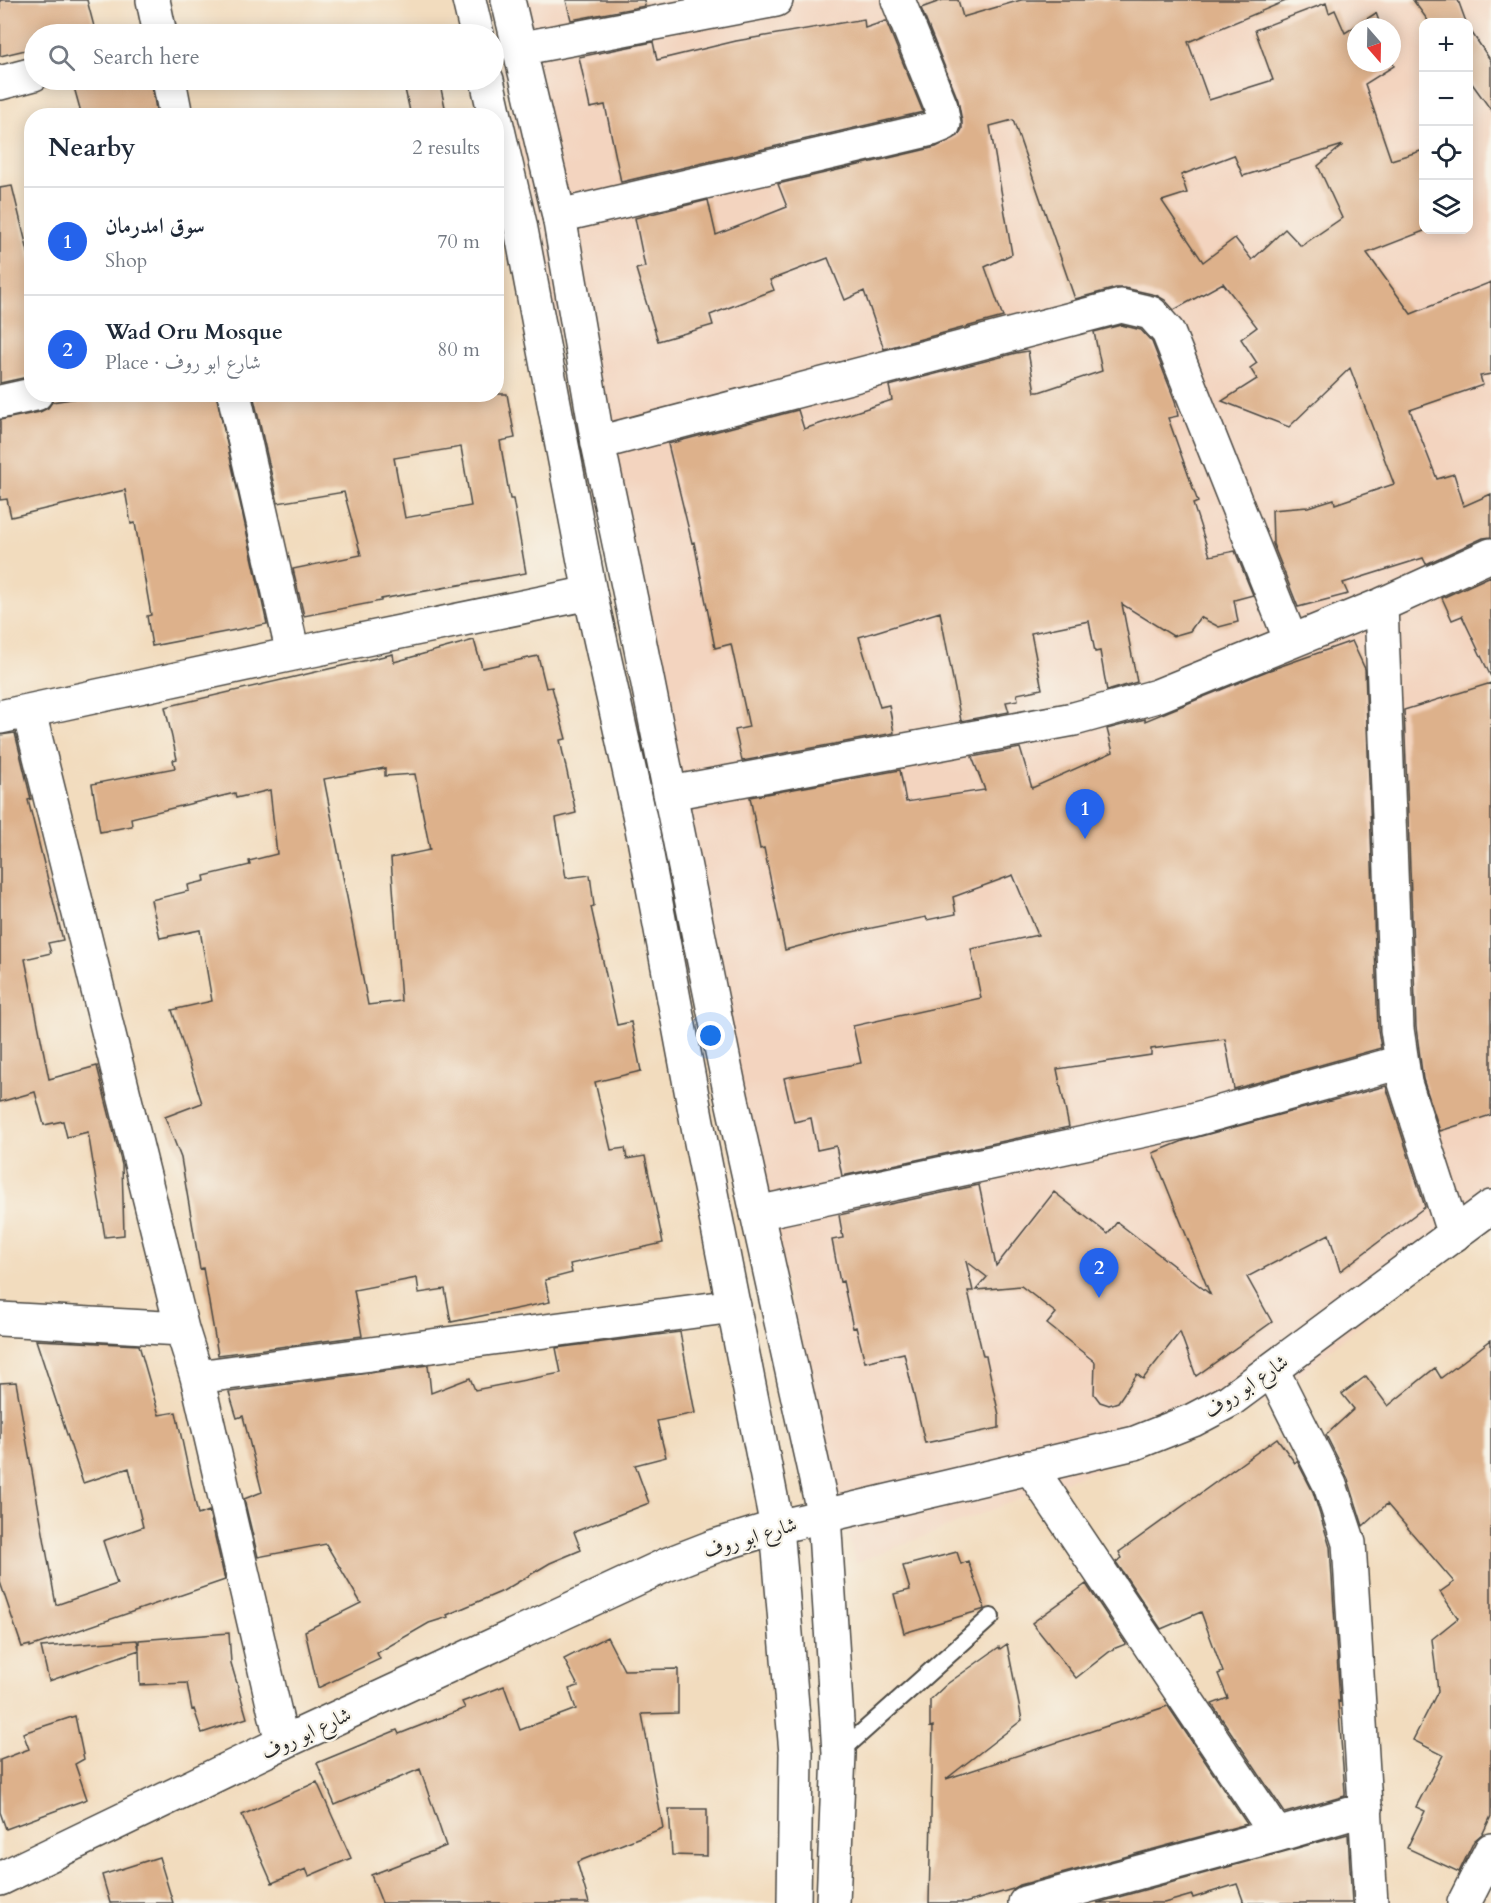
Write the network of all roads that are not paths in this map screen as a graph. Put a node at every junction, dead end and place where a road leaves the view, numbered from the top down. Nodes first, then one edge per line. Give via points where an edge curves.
1 (153, 0) edge
2 (469, 0) edge
3 (508, 0) edge
4 (776, 0) edge
5 (898, 0) edge
6 (158, 24) edge
7 (475, 24) edge
8 (518, 48) junction
9 (24, 77) edge
10 (0, 83) edge
11 (171, 90) edge
12 (489, 90) edge
13 (174, 108) edge
14 (493, 108) edge
15 (504, 155) edge
16 (559, 216) junction
17 (24, 397) edge
18 (0, 402) edge
19 (236, 402) edge
20 (598, 443) junction
21 (1491, 555) edge
22 (590, 593) junction
23 (1381, 605) junction
24 (1291, 641) junction
25 (293, 654) junction
26 (14, 715) edge
27 (670, 793) junction
28 (1401, 1062) junction
29 (743, 1154) junction
30 (705, 1161) junction
31 (1491, 1207) edge
32 (757, 1213) junction
33 (1454, 1235) junction
34 (734, 1306) junction
35 (0, 1319) edge
36 (182, 1329) junction
37 (1272, 1370) junction
38 (197, 1377) junction
39 (1030, 1467) junction
40 (824, 1516) junction
41 (777, 1527) junction
42 (991, 1617) dead end
43 (282, 1743) junction
44 (839, 1752) junction
45 (1366, 1809) junction
46 (1277, 1835) junction
47 (1491, 1850) edge
48 (0, 1880) edge
49 (794, 1903) edge
50 (833, 1903) edge
51 (1024, 1903) edge
52 (1371, 1903) edge
53 (1464, 1903) edge

1 - 6 street
2 - 7 street
3 - 8 street
4 - 8 street
5 - 16 street via 941,107 944,124
8 - 16 street
9 - 10 street
11 - 13 street
12 - 14 street
15 - 22 street
16 - 20 street
17 - 18 street
19 - 25 street
20 - 24 street via 1121,306 1151,313 1167,332
20 - 27 street
21 - 23 street
22 - 25 street
22 - 30 street via 641,824
23 - 24 street
23 - 28 street
24 - 27 street via 1157,696 1083,716
25 - 26 street
26 - 36 street
27 - 29 street
28 - 32 street via 1192,1120
28 - 33 street
29 - 30 street
29 - 32 street
30 - 34 street
31 - 33 street, شارع ابو روف
32 - 40 street
33 - 37 street, شارع ابو روف
34 - 38 street
34 - 41 street
35 - 36 street
36 - 38 street
37 - 39 street, شارع ابو روف via 1193,1420 1135,1443
37 - 45 street via 1329,1485 1349,1543
38 - 43 street
39 - 40 street, شارع ابو روف
39 - 46 street
40 - 41 street, شارع ابو روف
40 - 44 street
41 - 43 street, شارع ابو روف via 666,1565
41 - 49 street via 796,1753
42 - 44 lane
43 - 48 street, شارع ابو روف
44 - 50 street
45 - 46 street
45 - 52 street
46 - 51 street
47 - 53 street

